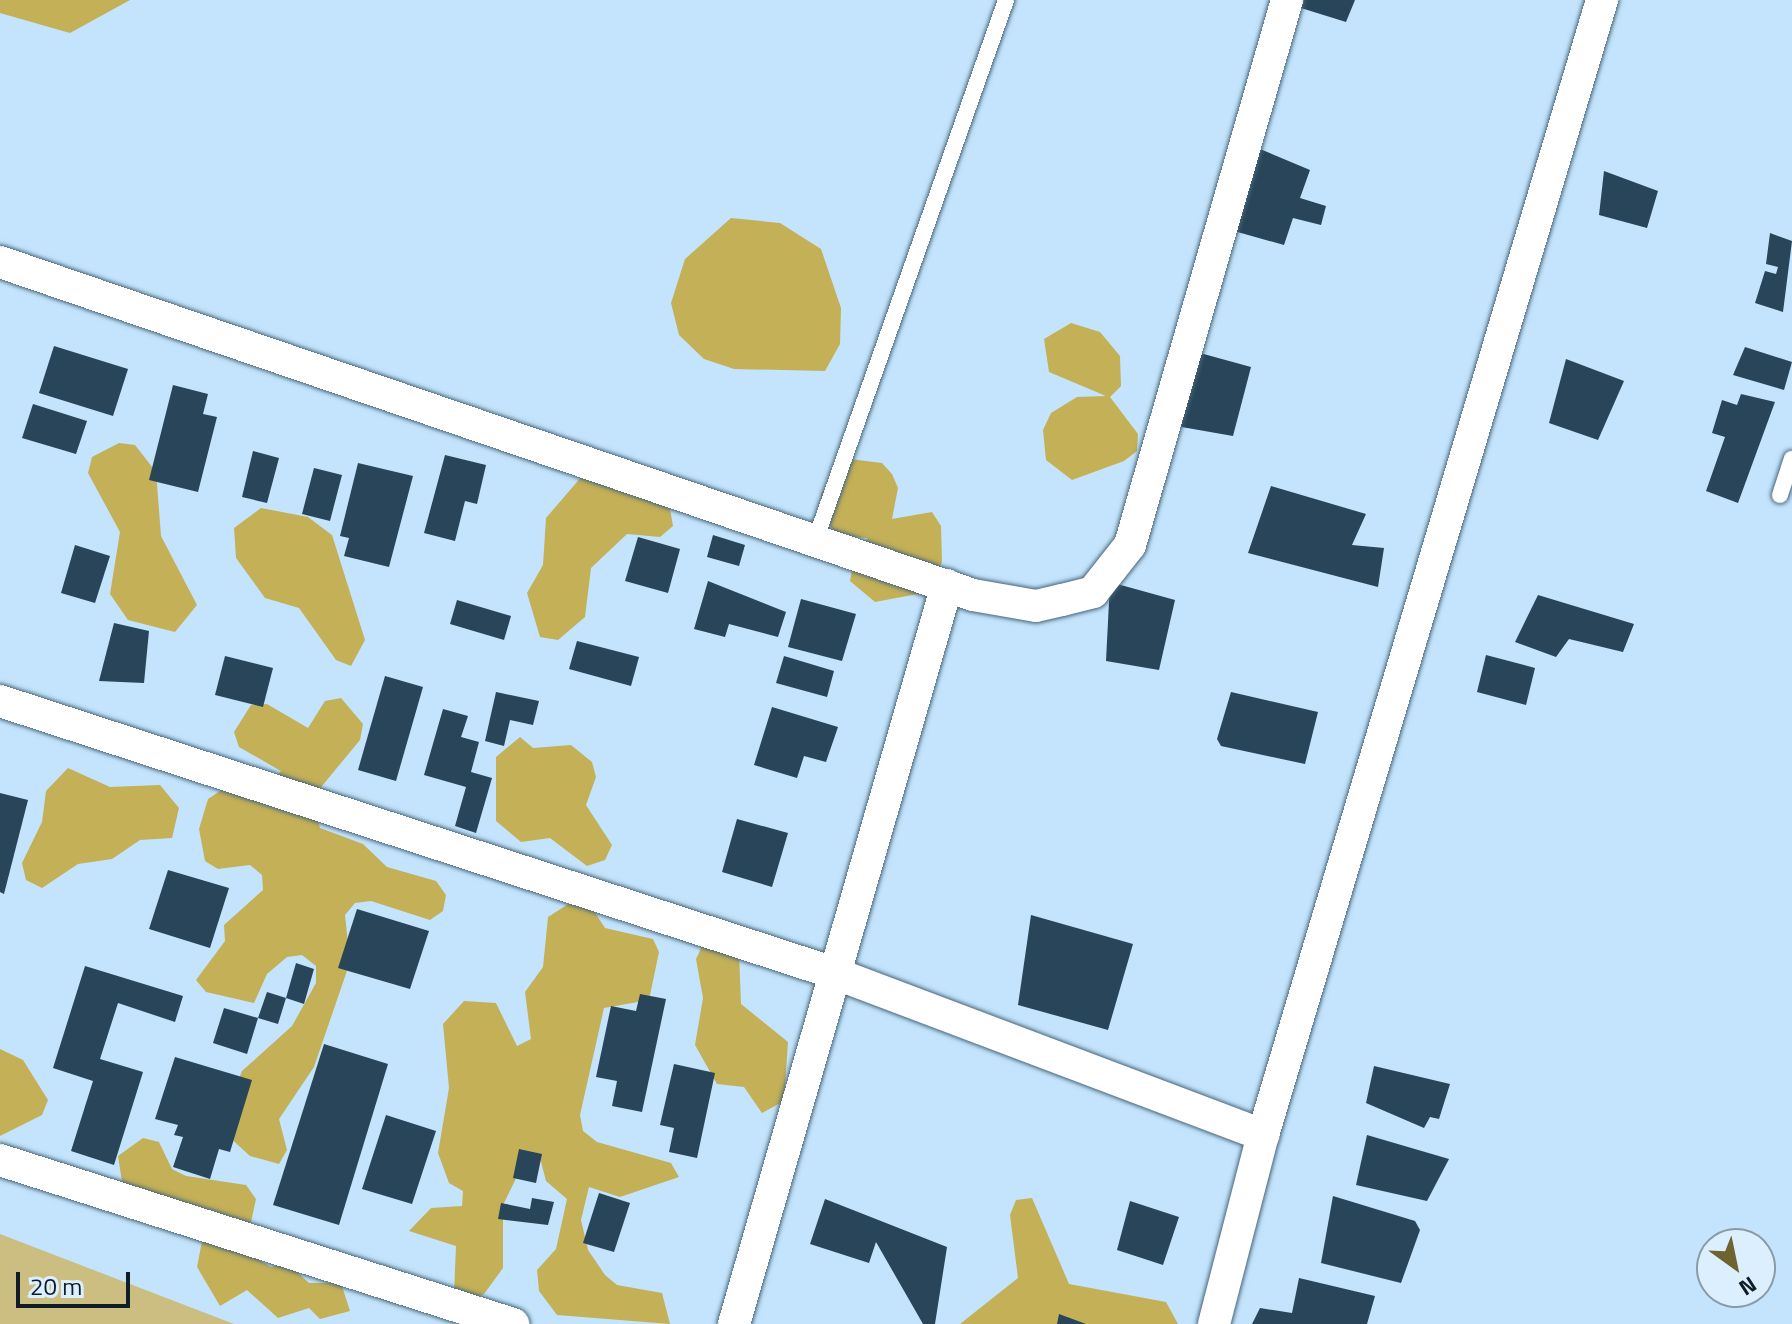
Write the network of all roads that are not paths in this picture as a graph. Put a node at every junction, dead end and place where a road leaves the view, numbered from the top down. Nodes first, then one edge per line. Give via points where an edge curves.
1 (1006, 0) edge
2 (1287, 0) edge
3 (1602, 0) edge
4 (2, 270) edge
5 (1792, 459) edge
6 (1780, 495) dead end
7 (815, 541) junction
8 (947, 585) junction
9 (0, 701) edge
10 (834, 973) junction
11 (1263, 1135) junction
12 (0, 1160) edge
13 (513, 1324) edge
14 (734, 1324) edge
15 (1214, 1324) edge

1 - 7 lane
2 - 8 street via 1117,570 1093,592 1036,606
3 - 11 street
4 - 7 street
5 - 6 lane
7 - 8 street
8 - 10 street
9 - 10 street
10 - 11 street
10 - 14 street
11 - 15 street
12 - 13 street

